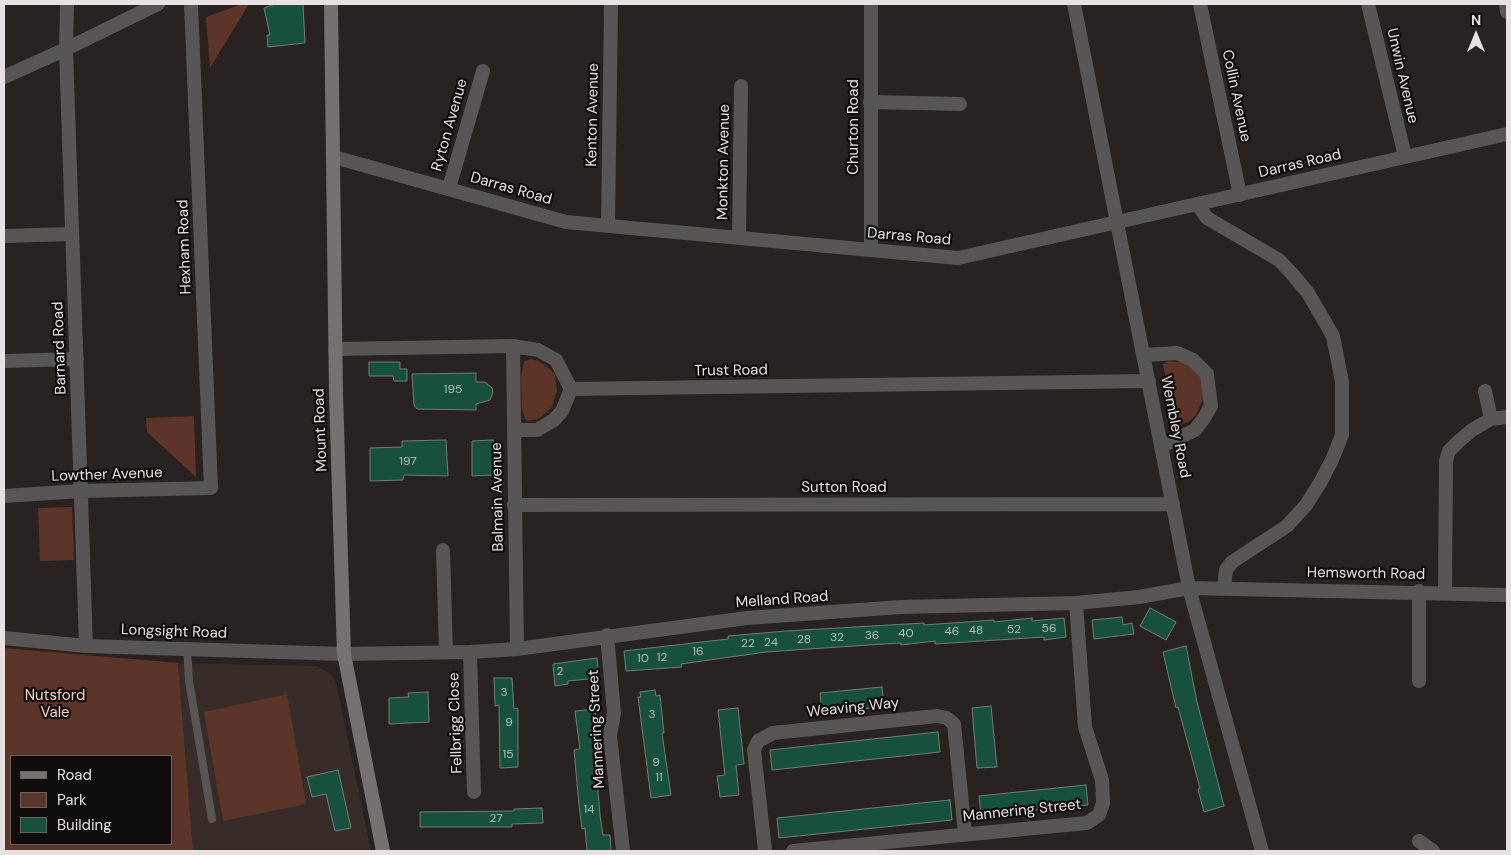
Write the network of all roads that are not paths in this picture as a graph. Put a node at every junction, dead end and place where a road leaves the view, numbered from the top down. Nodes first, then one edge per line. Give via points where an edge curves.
1 (67, 4) edge
2 (158, 4) edge
3 (191, 4) edge
4 (331, 4) edge
5 (611, 4) edge
6 (871, 4) edge
7 (1074, 4) edge
8 (1200, 4) edge
9 (1368, 4) edge
10 (1506, 4) edge
11 (1507, 12) edge
12 (66, 49) junction
13 (483, 71) dead end
14 (4, 77) edge
15 (741, 86) dead end
16 (870, 102) junction
17 (960, 104) dead end
18 (1507, 134) edge
19 (1405, 156) junction
20 (334, 157) junction
21 (449, 188) junction
22 (1240, 195) junction
23 (1198, 205) junction
24 (1118, 223) junction
25 (608, 226) junction
26 (72, 234) junction
27 (4, 236) edge
28 (739, 238) junction
29 (871, 250) junction
30 (513, 346) junction
31 (335, 349) junction
32 (1145, 355) junction
33 (77, 359) junction
34 (4, 361) edge
35 (1149, 381) junction
36 (571, 389) junction
37 (1484, 391) dead end
38 (1507, 417) edge
39 (1491, 419) junction
40 (514, 430) junction
41 (1162, 446) junction
42 (211, 488) joint
43 (81, 491) junction
44 (4, 496) edge
45 (1173, 504) junction
46 (514, 505) junction
47 (443, 550) dead end
48 (1224, 587) junction
49 (1189, 588) junction
50 (1419, 591) junction
51 (1444, 592) junction
52 (1507, 594) edge
53 (1076, 603) junction
54 (607, 635) junction
55 (4, 638) edge
56 (86, 646) junction
57 (187, 649) junction
58 (517, 649) junction
59 (446, 652) junction
60 (470, 652) junction
61 (344, 654) junction
62 (1419, 681) dead end
63 (474, 792) dead end
64 (212, 819) dead end
65 (965, 833) junction
66 (1419, 841) dead end
67 (384, 851) edge
68 (623, 851) edge
69 (765, 851) edge
70 (793, 851) edge
71 (1262, 851) edge
72 (1433, 851) edge

1 - 12 street, Barnard Road
2 - 12 street
3 - 42 street, Hexham Road
4 - 20 main road, Mount Road
5 - 25 street, Kenton Avenue
6 - 16 street, Churton Road
7 - 24 street, Wembley Road
8 - 22 street, Collin Avenue
9 - 19 street, Unwin Avenue
10 - 11 street
12 - 14 street
12 - 26 street, Barnard Road
13 - 21 street, Ryton Avenue
15 - 28 street, Monkton Avenue
16 - 17 street
16 - 29 street, Churton Road
18 - 19 street, Darras Road
19 - 22 street, Darras Road
20 - 21 street, Darras Road
20 - 31 main road, Mount Road
21 - 25 street, Darras Road via 566,222
22 - 23 street, Darras Road
23 - 24 street, Darras Road
23 - 48 street via 1207,218 1279,260 1294,276 1333,336 1342,382 1342,435 1320,483 1287,526 1232,562 1226,570
24 - 29 street, Darras Road via 958,258
24 - 32 street, Wembley Road
25 - 28 street, Darras Road
26 - 27 street
26 - 33 street, Barnard Road
28 - 29 street, Darras Road
30 - 31 street
30 - 36 street via 538,350 556,360
30 - 40 street, Balmain Avenue
31 - 61 main road, Mount Road
32 - 35 street, Wembley Road
32 - 41 street via 1177,353 1194,360 1207,374 1211,406 1204,418 1195,430
33 - 34 street
33 - 43 street, Barnard Road
35 - 36 street, Trust Road
35 - 41 street, Wembley Road
36 - 40 street via 562,411 554,420 537,430
37 - 39 street
38 - 39 street
39 - 51 street via 1458,442 1449,451 1446,461
40 - 46 street, Balmain Avenue
41 - 45 street, Wembley Road
42 - 43 street, Lowther Avenue
43 - 44 street, Lowther Avenue
43 - 56 street, Barnard Road
45 - 46 street, Sutton Road
45 - 49 street, Wembley Road
46 - 58 street, Balmain Avenue
47 - 59 street
48 - 49 street, Melland Road
48 - 50 street, Hemsworth Road
49 - 53 street, Melland Road
49 - 71 street, Wembley Road
50 - 51 street, Hemsworth Road
50 - 62 street
51 - 52 street, Hemsworth Road
53 - 54 street, Melland Road via 901,607 766,616
53 - 65 street, Mannering Street via 1085,727 1102,780 1103,803 1099,814 1087,823
54 - 58 street, Melland Road
54 - 68 street, Mannering Street via 614,713 610,736
55 - 56 street, Longsight Road
56 - 57 street, Longsight Road
57 - 61 street, Longsight Road
57 - 64 lane via 189,681
58 - 60 street, Melland Road
59 - 60 street, Melland Road
59 - 61 street, Melland Road
60 - 63 street, Fellbrigg Close
61 - 67 main road, Mount Road
65 - 69 street, Weaving Way via 954,724 937,716 773,733 758,741 754,750
65 - 70 street, Mannering Street
66 - 72 street

